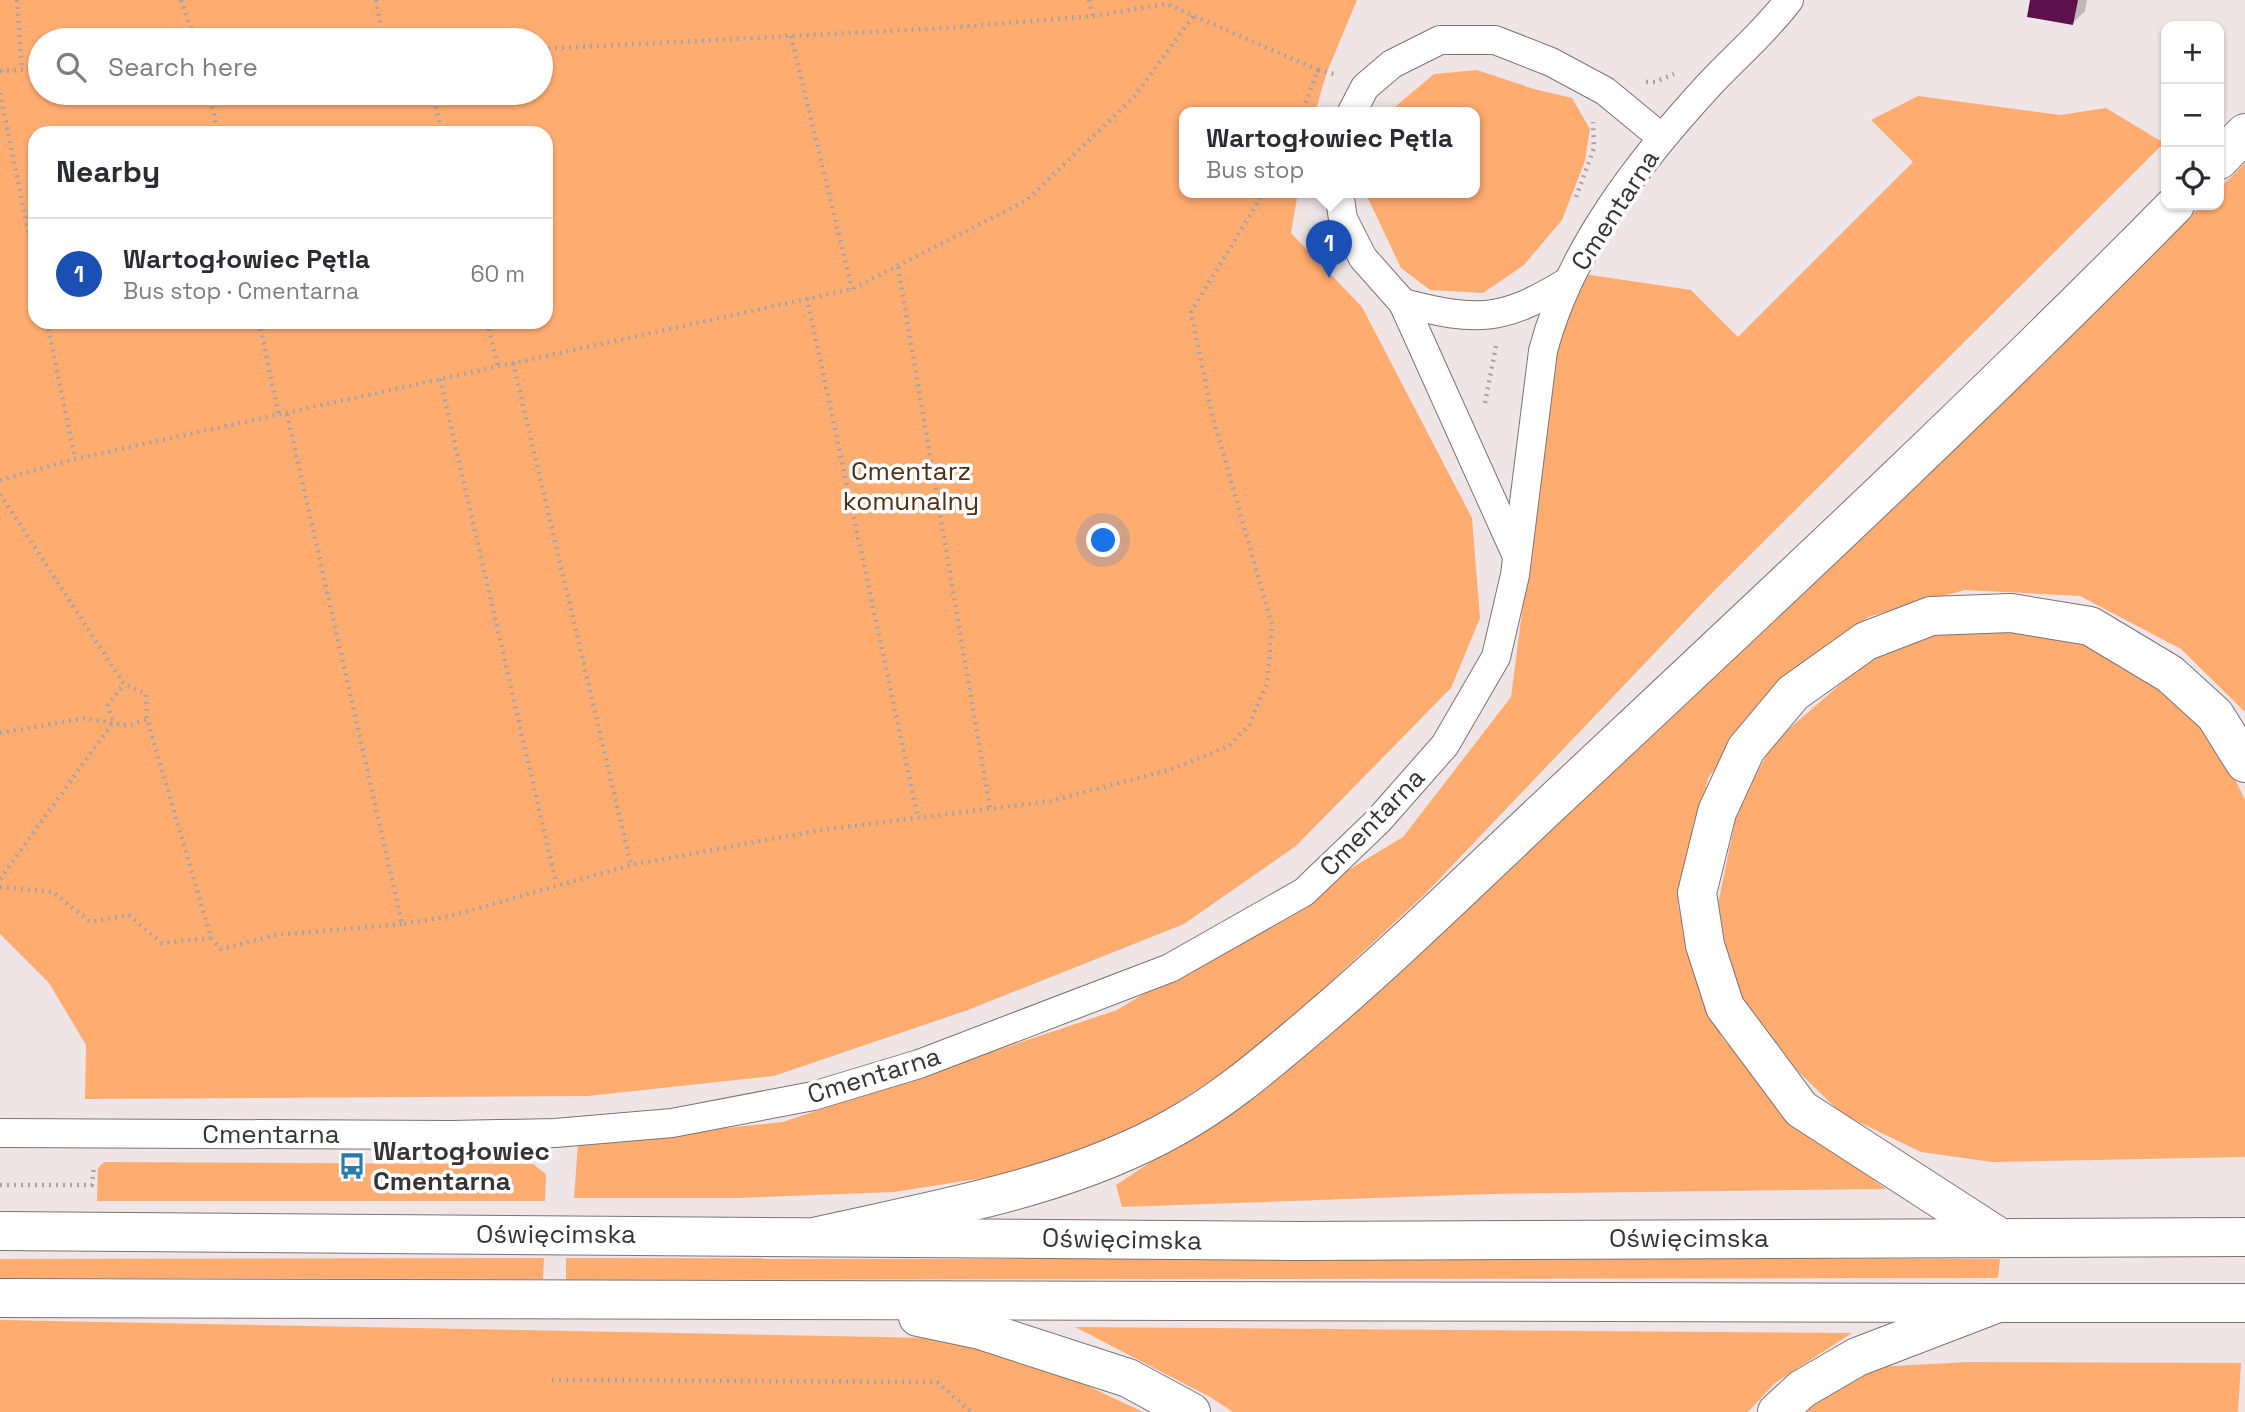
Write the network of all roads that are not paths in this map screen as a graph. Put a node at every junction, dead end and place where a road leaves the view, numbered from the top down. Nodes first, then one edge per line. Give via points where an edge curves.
1 (1789, 0) edge
2 (1355, 107) edge
3 (2245, 133) edge
4 (1662, 138) junction
5 (2224, 155) edge
6 (1340, 198) edge
7 (2170, 210) edge
8 (1567, 282) junction
9 (1403, 303) junction
10 (1516, 554) junction
11 (2245, 763) edge
12 (0, 1133) edge
13 (0, 1231) edge
14 (818, 1236) junction
15 (2000, 1237) junction
16 (2245, 1237) edge
17 (0, 1297) edge
18 (837, 1300) junction
19 (1998, 1303) junction
20 (2245, 1303) edge
21 (1191, 1412) edge
22 (1777, 1412) edge

1 - 4 street, Cmentarna
2 - 4 street, Cmentarna via 1365,87 1392,64 1440,40 1495,40 1551,62 1605,91
3 - 5 main road
4 - 8 street, Cmentarna via 1600,224
6 - 9 street via 1343,219 1363,258
7 - 14 main road via 1816,555 1357,986 1232,1093 1173,1129 1107,1160 986,1199
8 - 9 street, Cmentarna via 1531,304 1502,314 1471,316
8 - 10 street, Cmentarna via 1543,351
9 - 10 street
10 - 12 street, Cmentarna via 1496,657 1445,745 1378,821 1304,892 1170,968 919,1064 813,1097 672,1123 555,1133
11 - 15 main road via 2215,715 2170,674 2090,626 2011,613 1931,616 1866,641 1793,693 1746,749 1717,813 1697,893 1706,945 1725,1007 1801,1109
13 - 14 main road, Oświęcimska
14 - 15 main road, Oświęcimska via 1282,1241
15 - 16 main road, Oświęcimska
17 - 18 main road
18 - 19 main road
18 - 21 main road via 980,1330 1128,1378
19 - 20 main road
19 - 22 main road via 1857,1357 1802,1389

